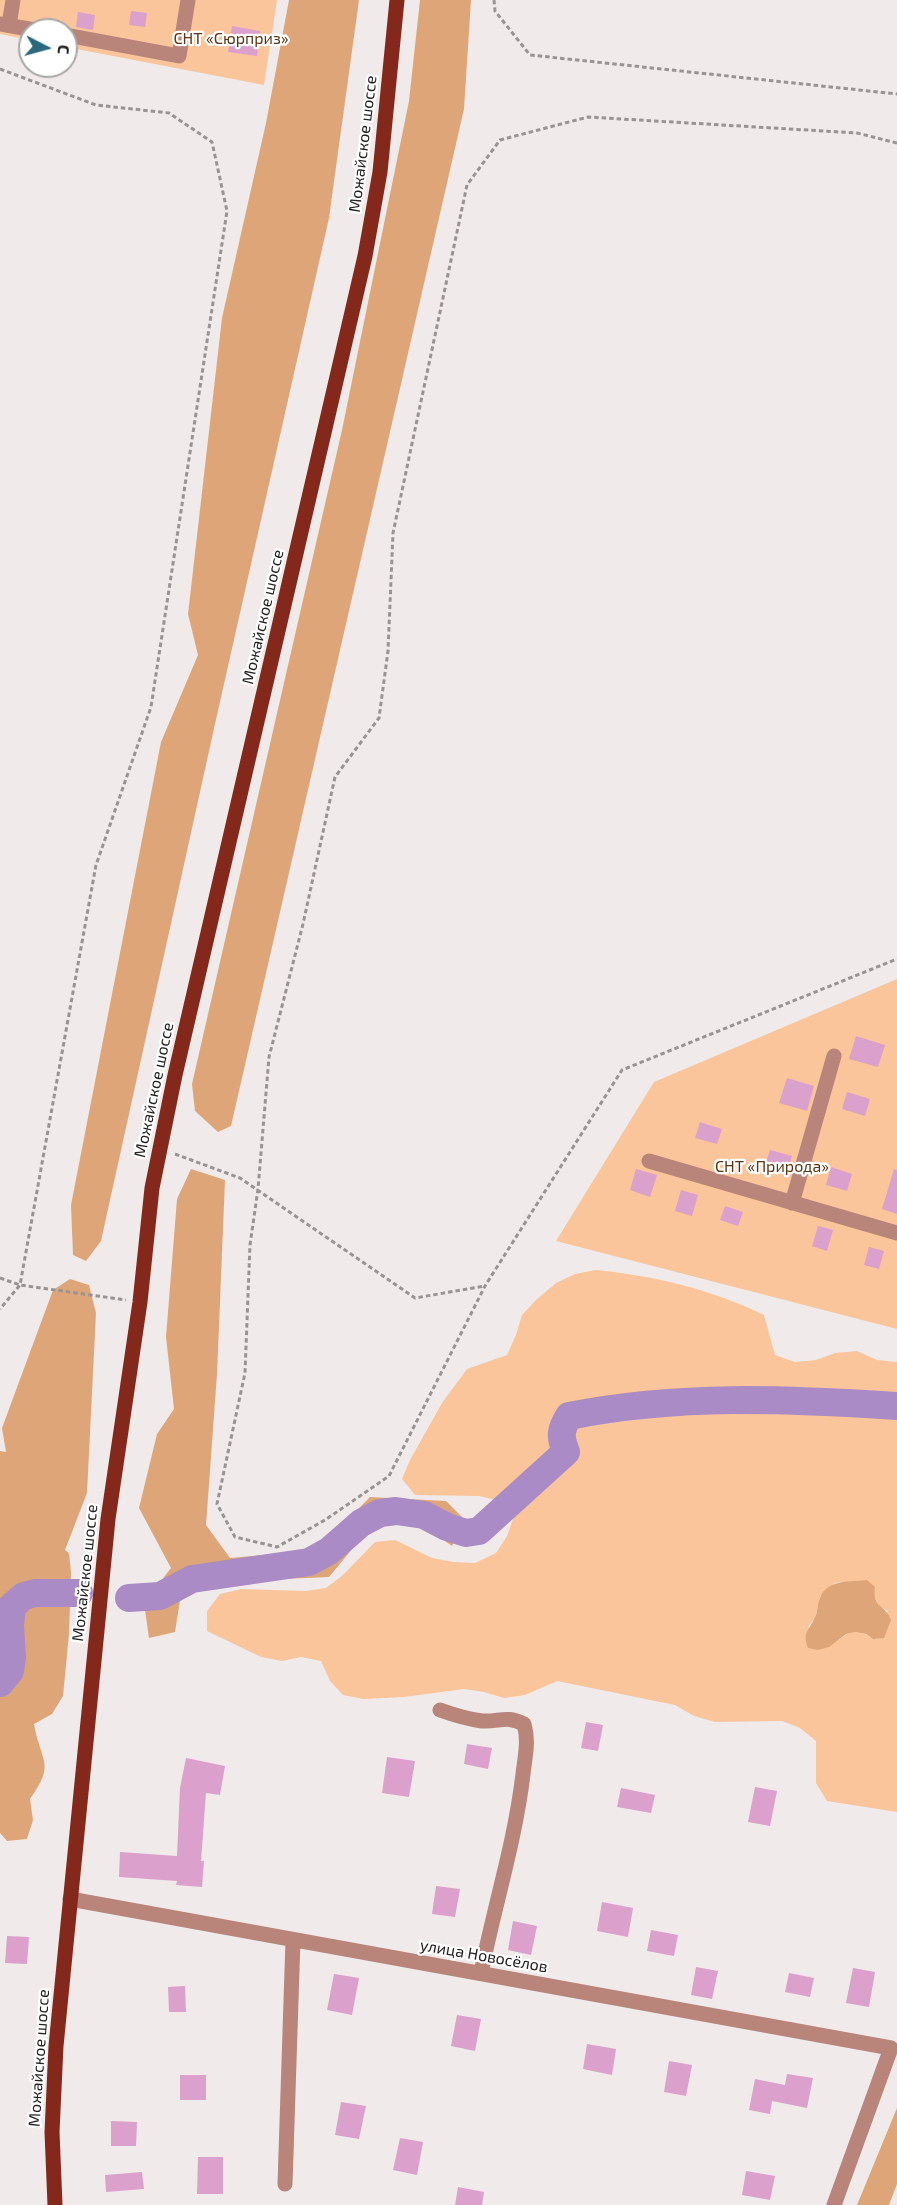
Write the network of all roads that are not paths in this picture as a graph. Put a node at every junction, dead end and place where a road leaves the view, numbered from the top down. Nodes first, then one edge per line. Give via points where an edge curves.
1 (13, 0) edge
2 (188, 0) edge
3 (396, 0) edge
4 (5, 24) edge
5 (78, 38) edge
6 (834, 1056) dead end
7 (649, 1161) dead end
8 (792, 1203) junction
9 (897, 1233) edge
10 (440, 1710) dead end
11 (70, 1899) junction
12 (293, 1940) junction
13 (481, 1973) junction
14 (285, 2184) dead end
15 (55, 2205) edge
16 (834, 2205) edge

1 - 4 street
2 - 5 street via 180,56
3 - 11 main road, Можайское шоссе via 380,172 365,256 152,1188 140,1302 108,1519
6 - 8 street
7 - 8 street
8 - 9 street
10 - 13 street via 484,1721 512,1718 524,1724 528,1737 519,1810
11 - 12 street, улица Новосёлов
11 - 15 main road, Можайское шоссе via 55,2058
12 - 13 street, улица Новосёлов
12 - 14 street
13 - 16 street, улица Новосёлов via 891,2048

